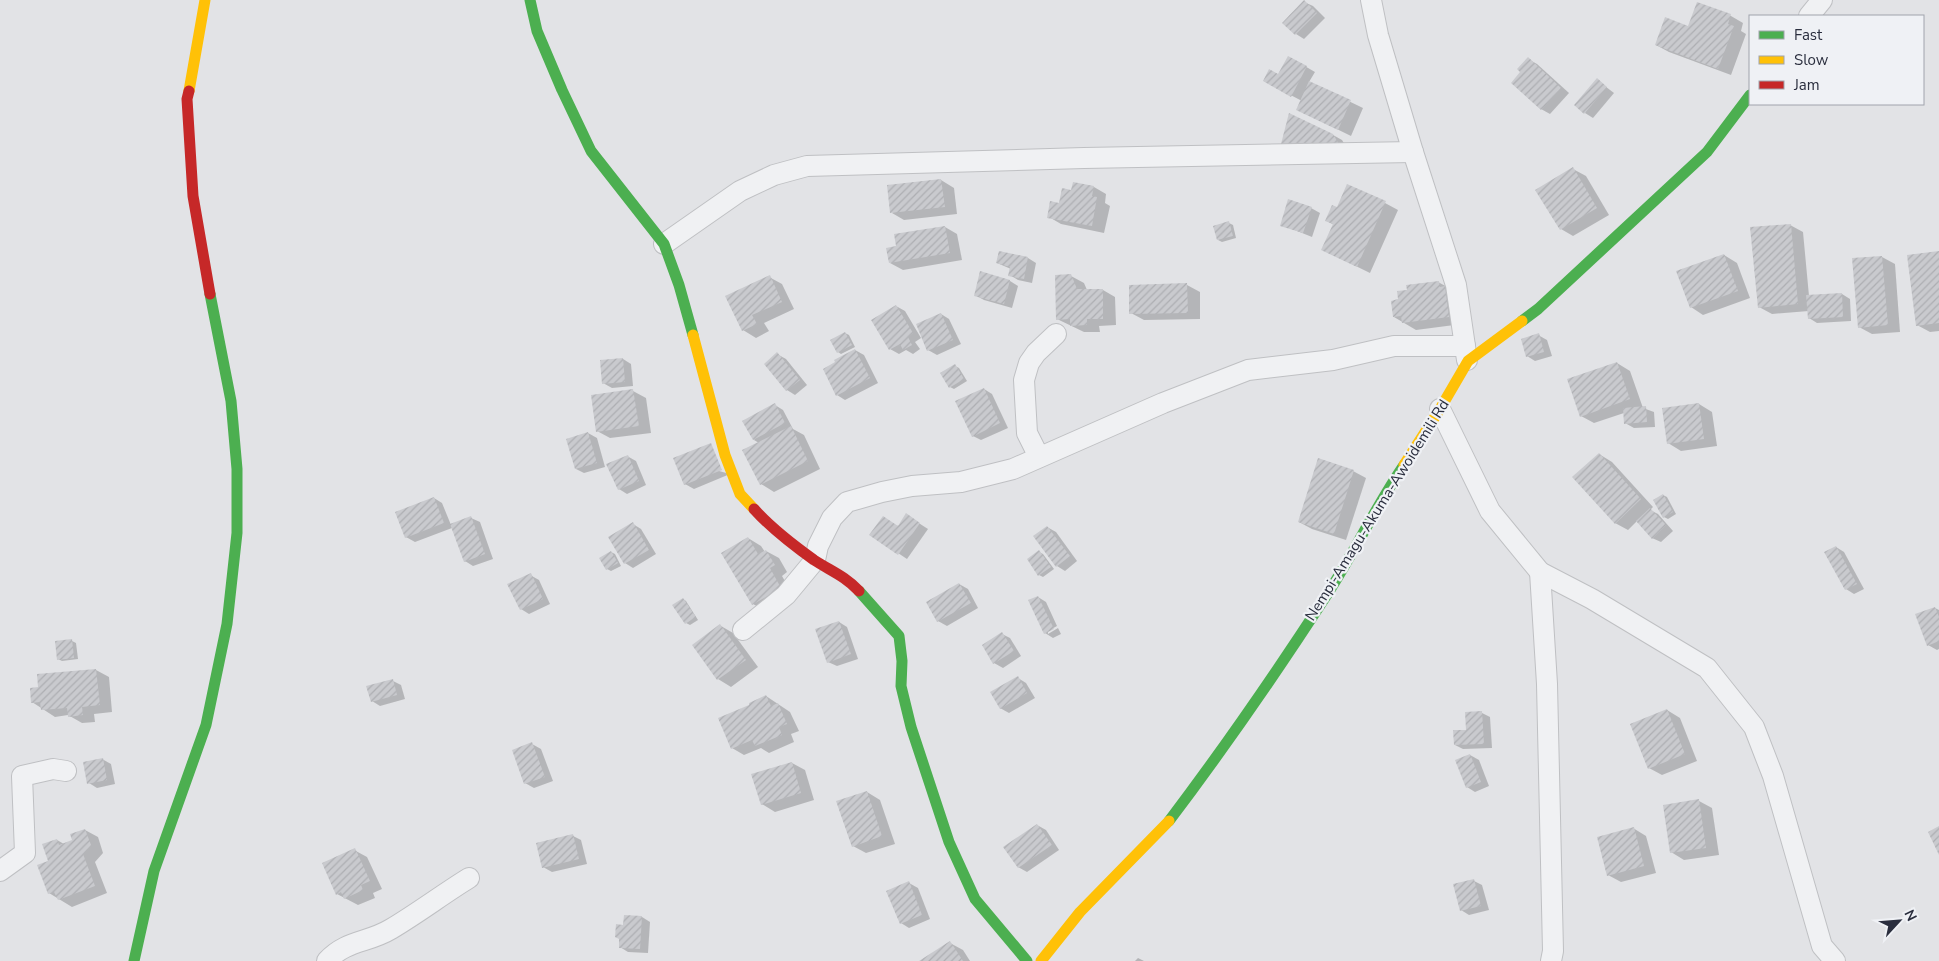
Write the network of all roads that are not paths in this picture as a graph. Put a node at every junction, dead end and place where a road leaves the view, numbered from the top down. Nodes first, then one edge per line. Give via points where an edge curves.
1 (205, 0) edge
2 (530, 0) edge
3 (1371, 0) edge
4 (1822, 0) edge
5 (1811, 15) edge
6 (1749, 96) edge
7 (1413, 152) junction
8 (664, 244) junction
9 (1056, 334) dead end
10 (1466, 354) junction
11 (1440, 409) junction
12 (1040, 457) junction
13 (815, 560) junction
14 (1540, 572) junction
15 (743, 630) dead end
16 (66, 771) dead end
17 (0, 871) edge
18 (470, 878) dead end
19 (134, 961) edge
20 (327, 961) edge
21 (1026, 961) edge
22 (1041, 961) edge
23 (1551, 961) edge
24 (1835, 961) edge

1 - 19 street via 187,99 193,196 231,401 238,469 237,533 227,624 206,725 154,871
2 - 8 street via 537,31 591,151
3 - 7 street via 1378,36
4 - 5 street
6 - 10 street, Nempi-Amagu-Akuma-Awoidemili Rd via 1707,152 1538,309
7 - 8 street via 807,166 774,174 740,191
7 - 10 street via 1456,285
8 - 13 street via 679,284 725,455 740,494 764,520
9 - 12 street via 1029,363 1024,380 1027,433
10 - 11 street, Nempi-Amagu-Akuma-Awoidemili Rd
10 - 12 street via 1394,346 1332,360 1248,370
11 - 14 street via 1490,511
11 - 22 street, Nempi-Amagu-Akuma-Awoidemili Rd via 1383,496 1329,591 1213,763 1166,826 1080,912
12 - 13 street via 1013,469 961,482 912,486 847,502 832,518
13 - 15 street via 786,595
13 - 21 street via 849,580 899,636 901,686 949,842 975,899
14 - 23 street via 1547,684
14 - 24 street via 1592,599 1707,668 1754,727 1773,776 1822,946
16 - 17 street via 53,769 22,776 25,853
18 - 20 street via 390,930 346,945

